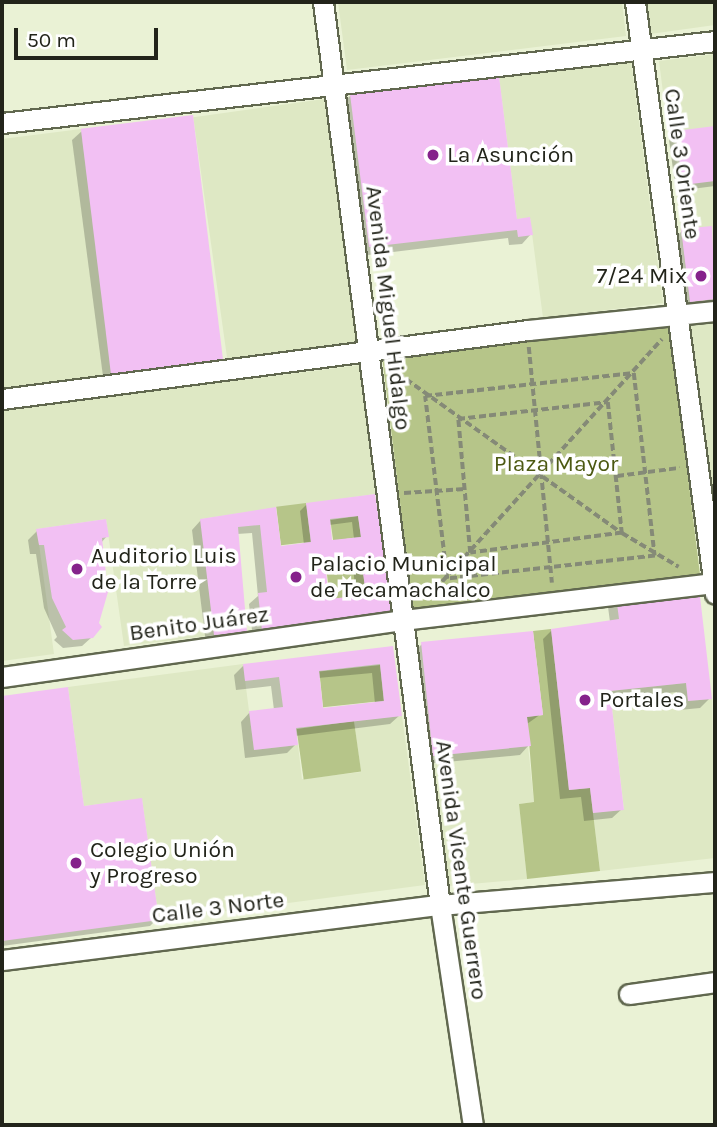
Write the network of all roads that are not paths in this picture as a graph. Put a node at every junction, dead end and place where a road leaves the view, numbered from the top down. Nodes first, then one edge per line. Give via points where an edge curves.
1 (323, 2) edge
2 (635, 2) edge
3 (715, 41) edge
4 (641, 50) junction
5 (334, 82) junction
6 (2, 123) edge
7 (715, 311) edge
8 (678, 317) junction
9 (368, 350) junction
10 (2, 399) edge
11 (715, 587) edge
12 (403, 620) junction
13 (2, 677) edge
14 (715, 882) edge
15 (440, 905) junction
16 (2, 960) edge
17 (715, 982) edge
18 (629, 994) dead end
19 (473, 1125) edge

1 - 5 street, Avenida Miguel Hidalgo
2 - 4 street, Calle 3 Oriente
3 - 4 street
4 - 5 street
4 - 8 street, Calle 3 Oriente
5 - 6 street
5 - 9 street, Avenida Miguel Hidalgo
7 - 8 street
8 - 9 street
8 - 11 street, Calle 3 Oriente
9 - 10 street
9 - 12 street, Avenida Miguel Hidalgo
11 - 12 street, Benito Juárez
12 - 13 street, Benito Juárez
12 - 15 street, Avenida Vicente Guerrero
14 - 15 street, Calle 3 Norte
15 - 16 street, Calle 3 Norte
15 - 19 street, Avenida Vicente Guerrero
17 - 18 street

